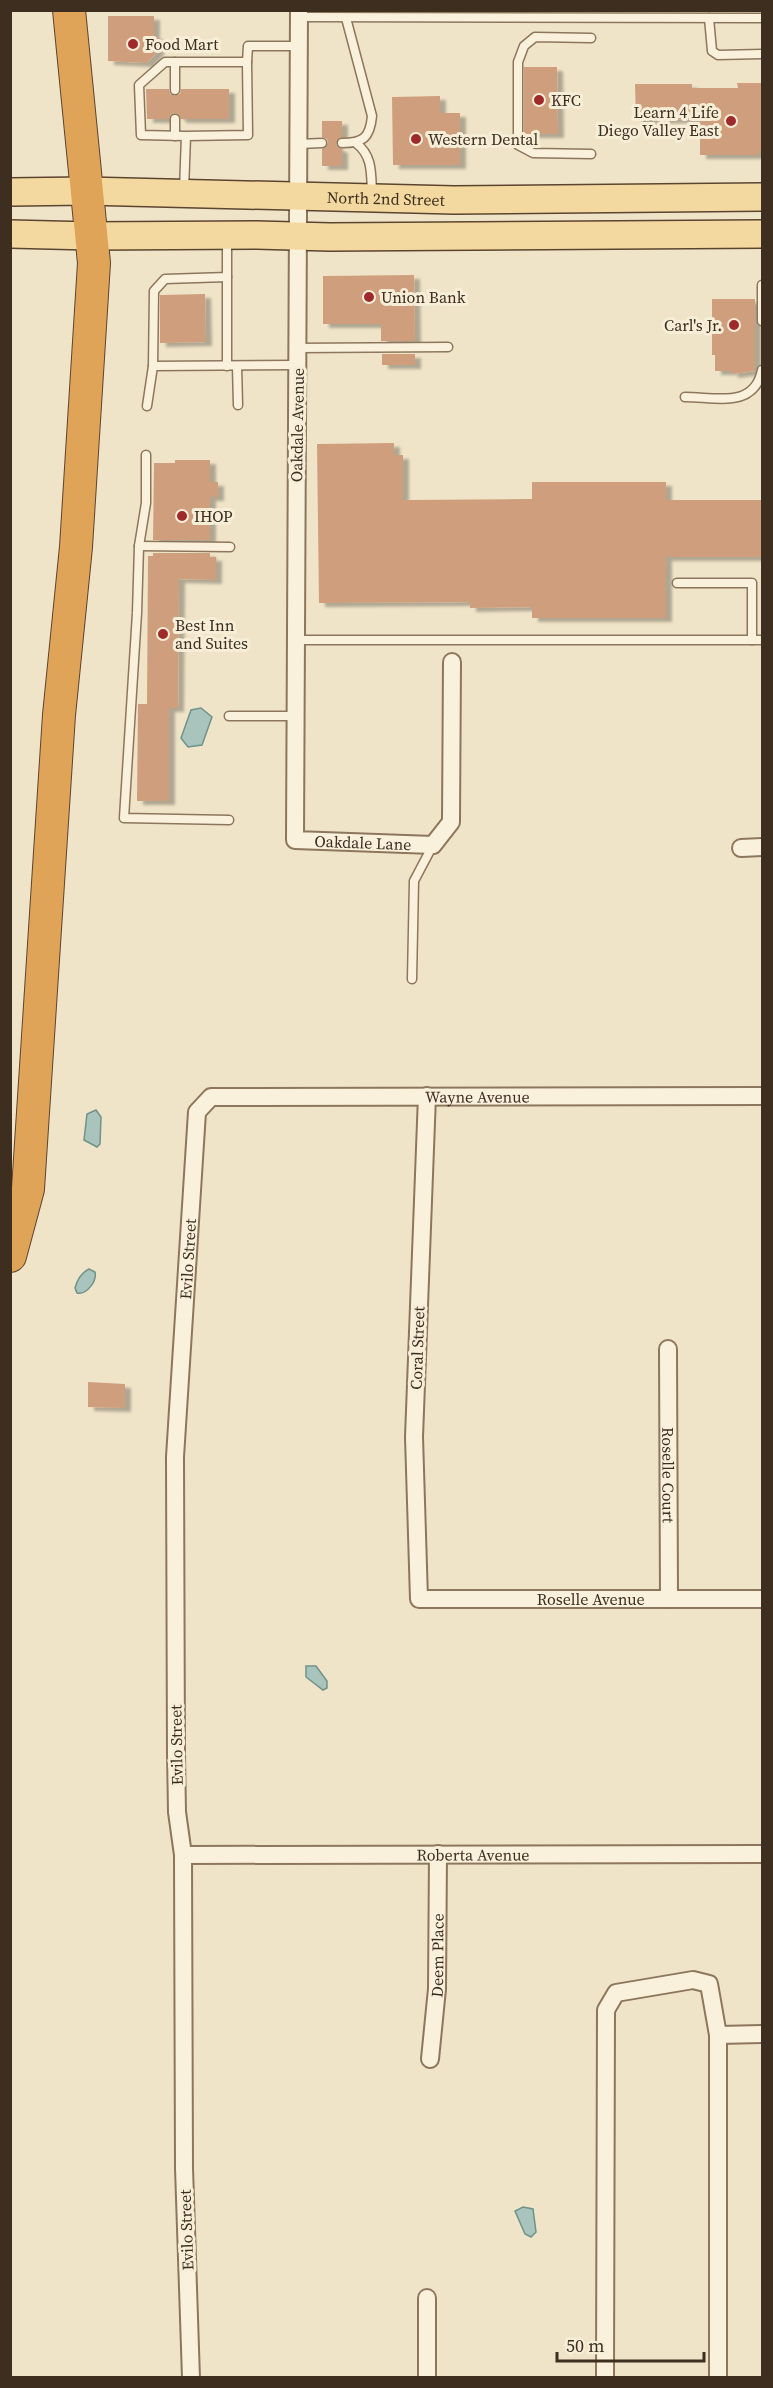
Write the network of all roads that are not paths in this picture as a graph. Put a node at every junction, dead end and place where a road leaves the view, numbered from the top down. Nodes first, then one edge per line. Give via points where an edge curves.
1 (69, 10) edge
2 (299, 14) edge
3 (345, 18) junction
4 (709, 18) junction
5 (762, 18) edge
6 (591, 38) dead end
7 (299, 46) junction
8 (762, 54) edge
9 (175, 62) junction
10 (247, 62) junction
11 (175, 90) dead end
12 (175, 119) dead end
13 (175, 136) junction
14 (186, 136) junction
15 (322, 143) dead end
16 (342, 143) dead end
17 (356, 143) junction
18 (298, 144) junction
19 (591, 154) dead end
20 (86, 191) junction
21 (10, 192) edge
22 (184, 194) junction
23 (298, 196) junction
24 (372, 197) junction
25 (762, 197) edge
26 (10, 234) edge
27 (762, 234) edge
28 (227, 235) junction
29 (298, 235) junction
30 (91, 236) junction
31 (227, 277) junction
32 (762, 285) edge
33 (762, 321) edge
34 (448, 347) dead end
35 (297, 356) junction
36 (153, 366) junction
37 (227, 366) junction
38 (237, 366) junction
39 (762, 370) edge
40 (685, 397) dead end
41 (238, 405) dead end
42 (147, 406) dead end
43 (146, 455) dead end
44 (139, 546) junction
45 (230, 547) dead end
46 (677, 583) dead end
47 (295, 640) junction
48 (752, 640) junction
49 (762, 640) edge
50 (452, 662) dead end
51 (229, 716) dead end
52 (295, 716) junction
53 (229, 820) dead end
54 (295, 840) joint
55 (433, 845) junction
56 (741, 848) dead end
57 (762, 848) edge
58 (412, 979) dead end
59 (426, 1096) junction
60 (762, 1096) edge
61 (197, 1112) joint
62 (10, 1256) edge
63 (668, 1349) dead end
64 (419, 1599) joint
65 (669, 1599) junction
66 (762, 1599) edge
67 (438, 1854) junction
68 (762, 1854) edge
69 (183, 1855) junction
70 (762, 2034) edge
71 (718, 2035) junction
72 (430, 2059) dead end
73 (427, 2298) dead end
74 (191, 2378) edge
75 (427, 2378) edge
76 (605, 2378) edge
77 (718, 2378) edge

1 - 20 highway
2 - 3 lane
2 - 7 street, Oakdale Avenue
3 - 4 lane
3 - 17 lane via 372,116 371,128
4 - 5 lane
4 - 8 lane via 712,51 718,55
6 - 19 lane via 535,37 524,46 518,62 518,146 533,153
7 - 10 lane via 248,46
7 - 18 street, Oakdale Avenue
9 - 10 lane
9 - 11 lane
9 - 13 lane via 165,62 139,85 141,135
10 - 14 lane via 248,135
12 - 13 lane
13 - 14 lane
14 - 22 lane
15 - 18 lane
16 - 17 lane
17 - 24 lane via 366,150 370,163
18 - 23 street, Oakdale Avenue
20 - 21 main road, North 2nd Street
20 - 22 main road, North 2nd Street
20 - 30 highway
22 - 23 main road, North 2nd Street
23 - 24 main road, North 2nd Street
23 - 29 street, Oakdale Avenue
24 - 25 main road, North 2nd Street
26 - 30 main road
27 - 29 main road
28 - 29 main road
28 - 30 main road
28 - 31 lane
29 - 35 street, Oakdale Avenue
30 - 62 highway via 94,263 76,547 59,715 28,1189
31 - 36 lane via 165,279 159,283 154,291
31 - 37 lane
32 - 33 lane
34 - 35 lane
35 - 38 lane
35 - 47 street, Oakdale Avenue
36 - 37 lane
36 - 42 lane
37 - 38 lane
38 - 41 lane
39 - 40 lane via 760,382 743,398
43 - 44 lane via 146,503
44 - 45 lane
44 - 53 lane via 124,818
46 - 48 lane via 752,583
47 - 48 lane
47 - 52 street, Oakdale Avenue
48 - 49 lane
50 - 55 street via 451,822
51 - 52 lane
52 - 54 street, Oakdale Avenue
54 - 55 street, Oakdale Lane
55 - 58 lane via 414,881
56 - 57 street
59 - 60 street, Wayne Avenue
59 - 61 street, Wayne Avenue via 211,1097
59 - 64 street, Coral Street via 414,1437
61 - 69 street, Evilo Street via 175,1457 177,1812
63 - 65 street, Roselle Court
64 - 65 street, Roselle Avenue
65 - 66 street, Roselle Avenue
67 - 68 street, Roberta Avenue
67 - 69 street, Roberta Avenue
67 - 72 street, Deem Place via 437,1989
69 - 74 street, Evilo Street via 184,2150
70 - 71 street
71 - 76 street via 709,1984 693,1980 616,1993 606,2010
71 - 77 street
73 - 75 street

